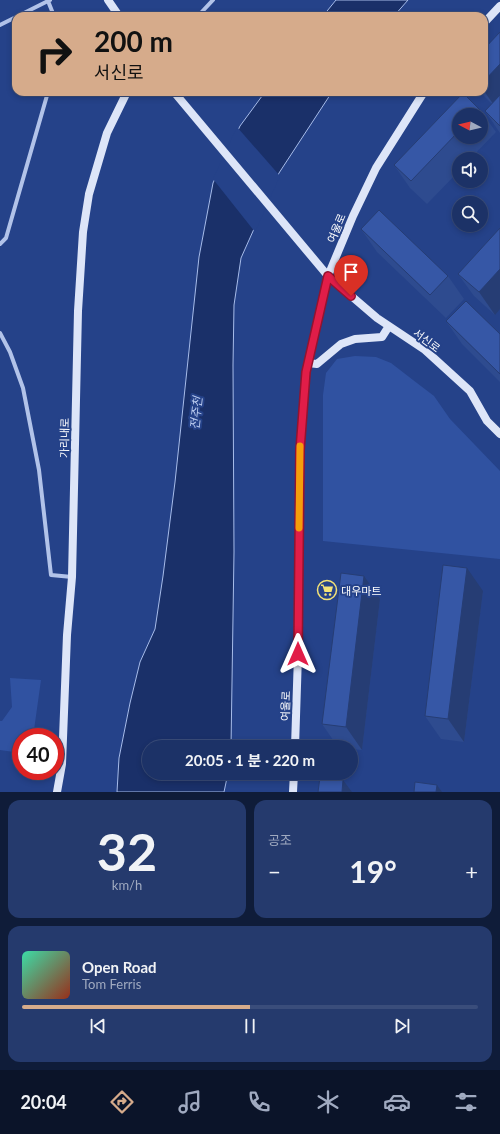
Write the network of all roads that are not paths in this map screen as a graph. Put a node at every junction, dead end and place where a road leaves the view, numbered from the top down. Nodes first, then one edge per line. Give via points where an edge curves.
1 (49, 0) edge
2 (108, 0) edge
3 (213, 0) edge
4 (500, 6) edge
5 (25, 12) edge
6 (53, 12) edge
7 (116, 12) edge
8 (202, 12) edge
9 (12, 19) edge
10 (488, 19) edge
11 (0, 25) edge
12 (47, 96) edge
13 (125, 96) edge
14 (177, 96) edge
15 (421, 96) edge
16 (0, 244) edge
17 (328, 276) junction
18 (389, 326) junction
19 (0, 333) edge
20 (308, 363) junction
21 (500, 434) edge
22 (72, 577) junction
23 (295, 740) edge
24 (294, 780) edge
25 (57, 792) edge
26 (293, 792) edge

1 - 5 street
1 - 6 street
2 - 7 street
3 - 8 street
4 - 10 street
9 - 11 street
12 - 16 street via 6,238
13 - 22 street, 가리내로 via 107,132 89,194 83,232 78,311
14 - 17 street, 서신로
15 - 17 street, 여울로 via 376,168
17 - 18 street, 서신로
17 - 20 street, 여울로
18 - 20 street via 382,337 355,339 341,344 317,364
18 - 21 street, 서신로 via 425,350 470,391 486,421
19 - 22 street via 23,388 39,470 51,575
20 - 23 street, 여울로 via 300,450
22 - 25 street, 가리내로 via 62,764
24 - 26 street

